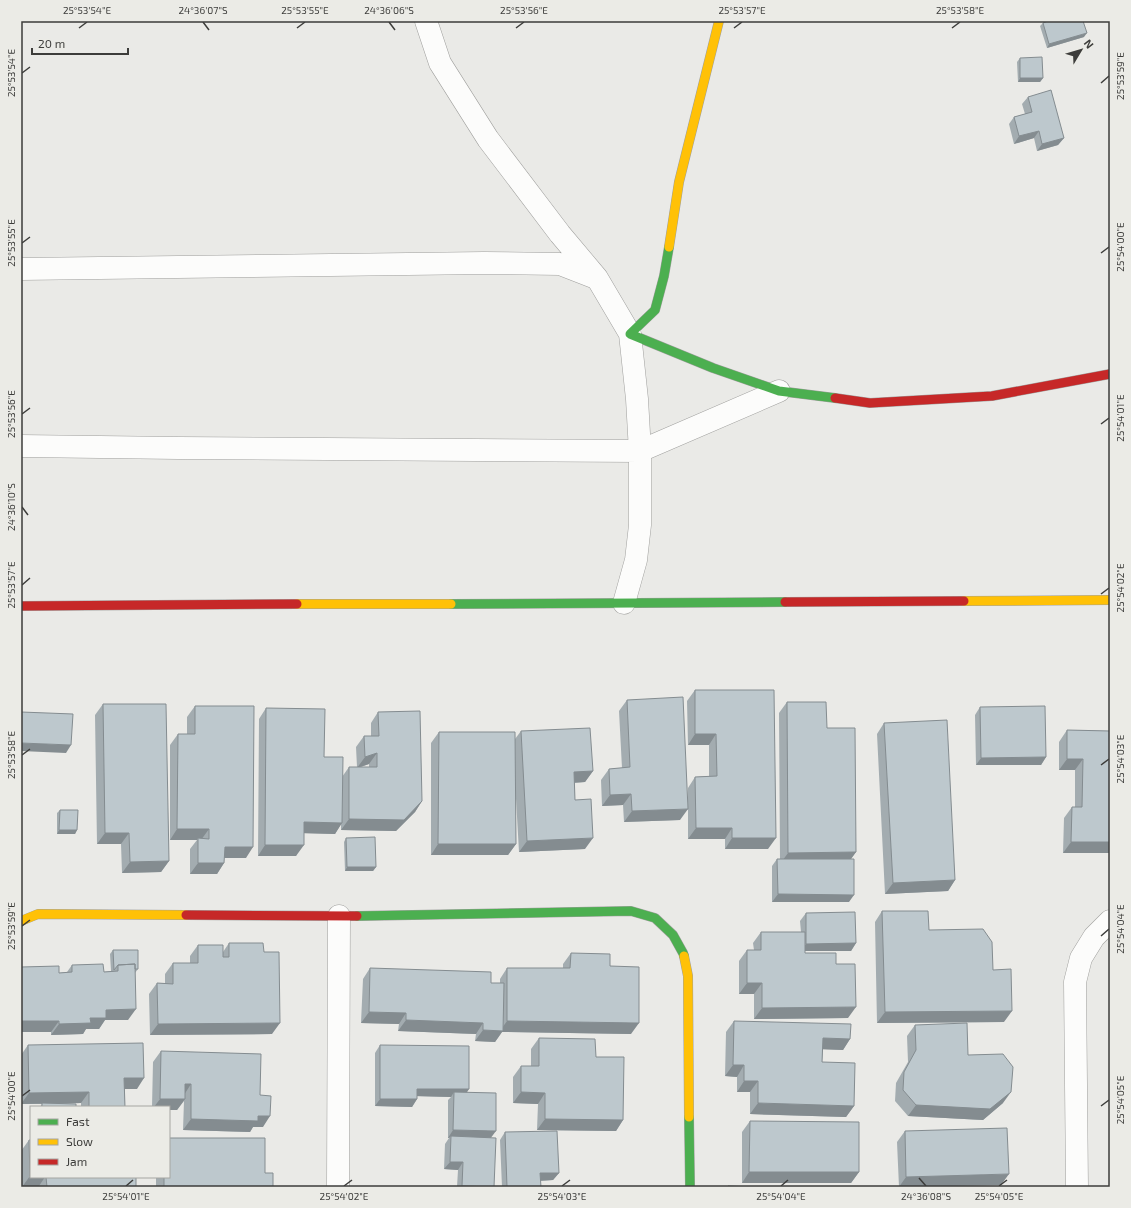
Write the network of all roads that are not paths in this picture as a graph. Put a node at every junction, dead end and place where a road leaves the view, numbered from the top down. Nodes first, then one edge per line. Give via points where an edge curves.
1 (426, 21) edge
2 (719, 21) edge
3 (21, 269) edge
4 (597, 278) junction
5 (630, 334) junction
6 (1110, 374) edge
7 (779, 391) junction
8 (21, 446) edge
9 (640, 451) junction
10 (1110, 600) edge
11 (624, 603) junction
12 (21, 606) edge
13 (339, 916) junction
14 (21, 921) edge
15 (1110, 921) edge
16 (338, 1187) edge
17 (690, 1187) edge
18 (1077, 1187) edge

1 - 4 street via 440,62 488,139
2 - 5 street via 679,182 656,310
3 - 4 street via 560,264
4 - 5 street
5 - 7 street
5 - 9 street
6 - 7 street via 992,396 870,403
7 - 9 street
8 - 9 street
9 - 11 street via 640,525 636,560
10 - 11 street
11 - 12 street
13 - 14 street via 38,914
13 - 16 street
13 - 17 street via 631,911 655,918 673,935 683,953 688,976
15 - 18 street via 1094,937 1081,958 1075,982

